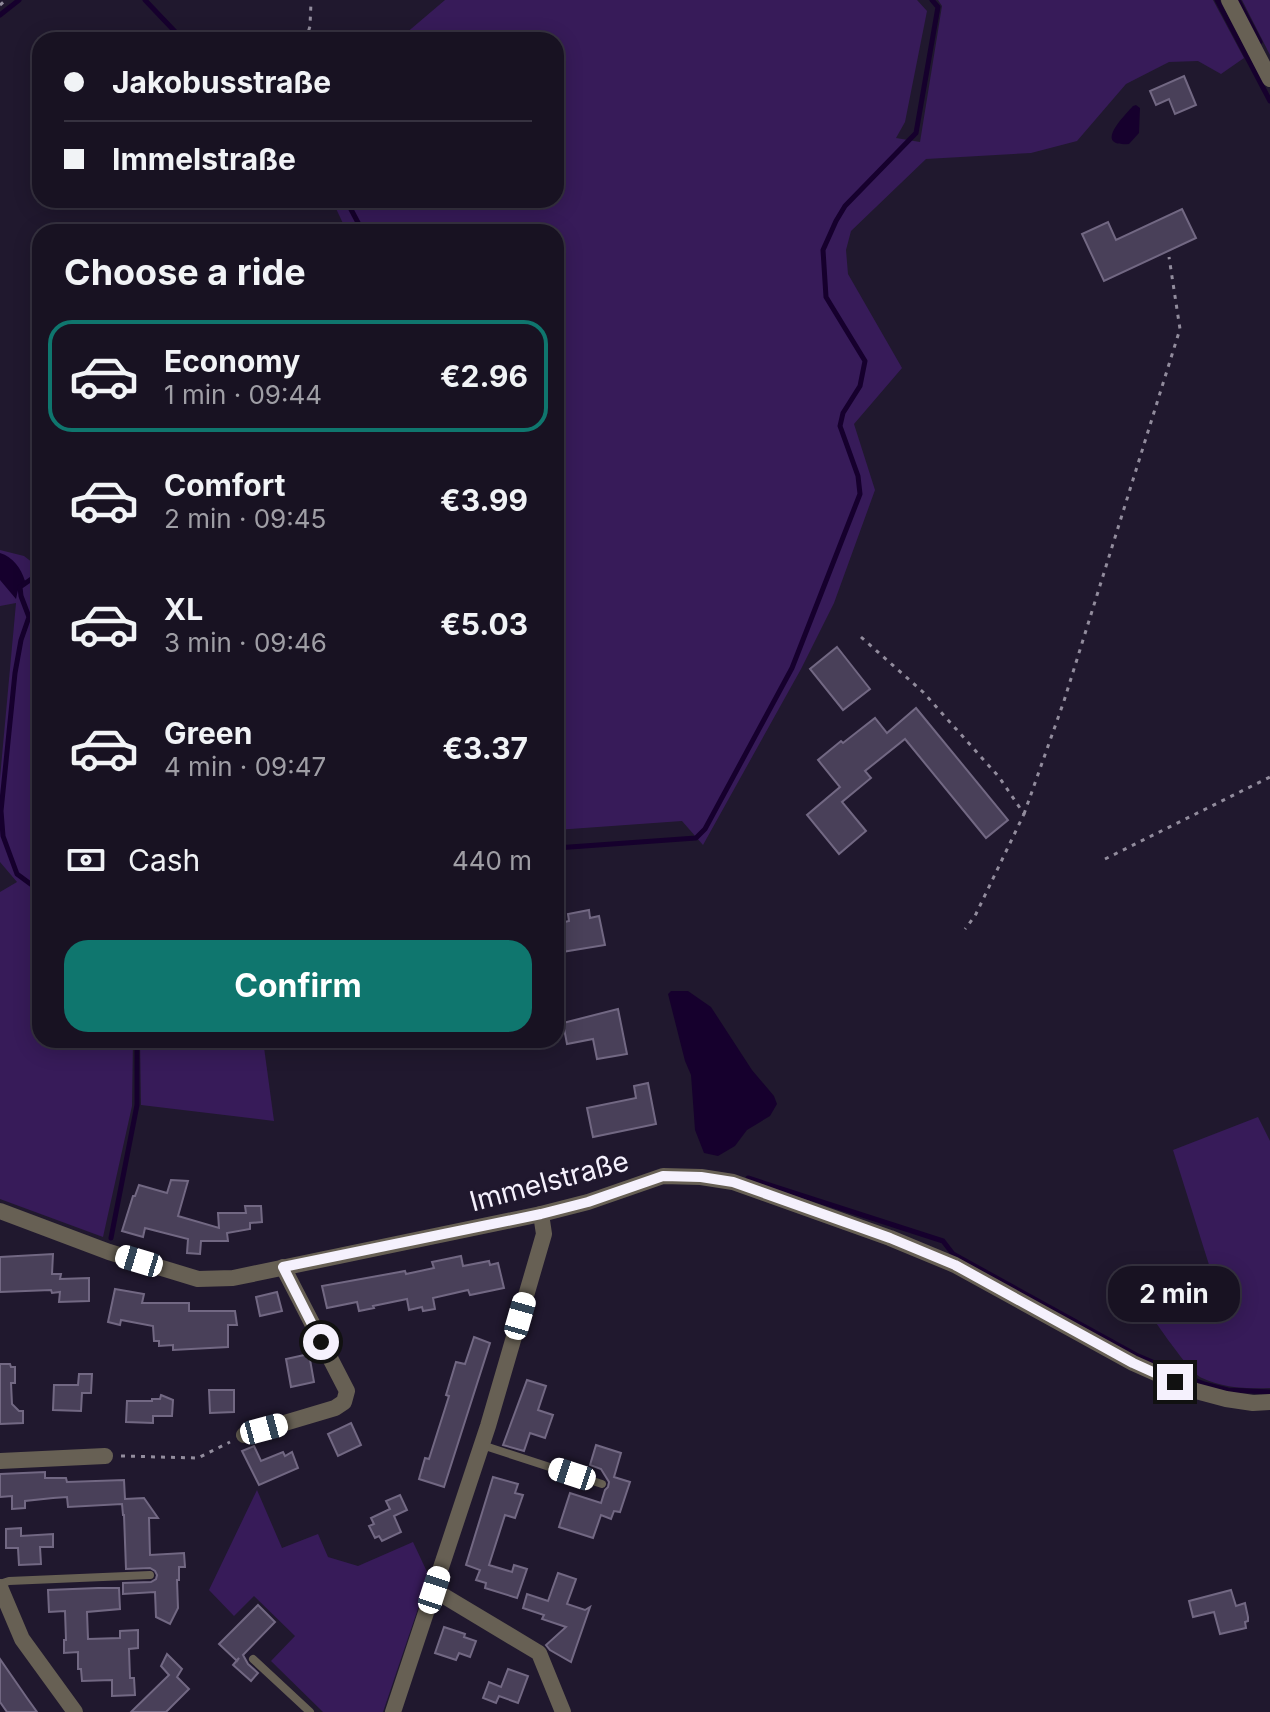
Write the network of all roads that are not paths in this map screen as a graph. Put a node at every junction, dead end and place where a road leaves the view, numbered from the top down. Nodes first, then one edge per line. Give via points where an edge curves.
1 (1229, 0) edge
2 (1270, 79) edge
3 (0, 1211) edge
4 (541, 1214) junction
5 (283, 1267) junction
6 (1270, 1402) edge
7 (244, 1435) road end
8 (482, 1445) junction
9 (105, 1456) road end
10 (0, 1461) edge
11 (602, 1484) dead end
12 (150, 1575) dead end
13 (0, 1585) edge
14 (434, 1590) junction
15 (6, 1615) edge
16 (253, 1659) dead end
17 (75, 1712) edge
18 (310, 1712) edge
19 (393, 1712) edge
20 (563, 1712) edge

1 - 2 street
3 - 5 street, Immelstraße via 198,1279
4 - 5 street, Immelstraße
4 - 6 street, Immelstraße via 663,1176 733,1182 955,1265 1133,1363 1196,1391
4 - 8 street via 544,1234
5 - 7 street via 347,1391 335,1408
8 - 11 lane
8 - 14 street
9 - 10 street
12 - 13 lane
13 - 15 street
14 - 19 street
14 - 20 street via 539,1653
15 - 17 street
16 - 18 lane

